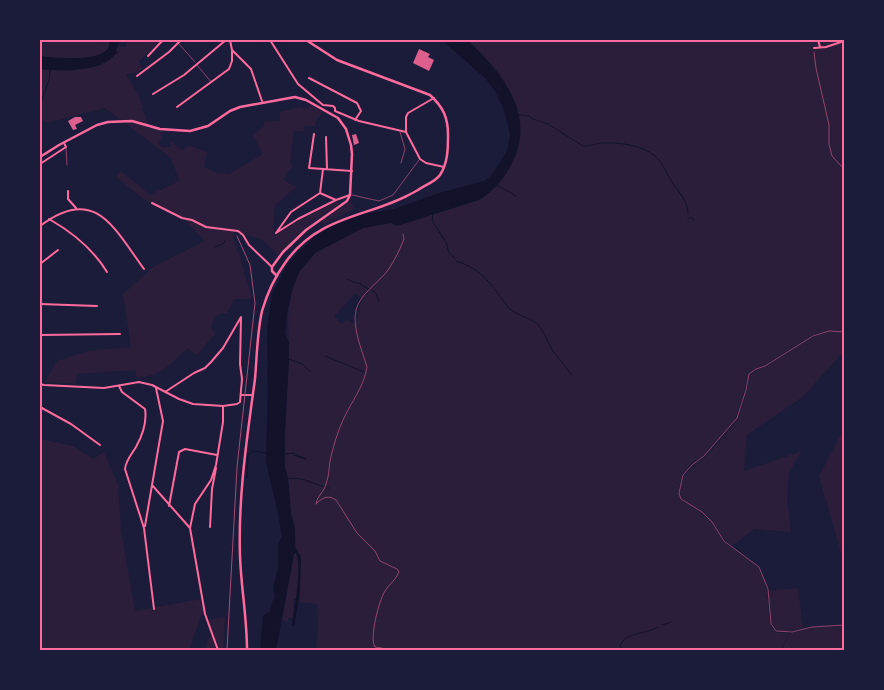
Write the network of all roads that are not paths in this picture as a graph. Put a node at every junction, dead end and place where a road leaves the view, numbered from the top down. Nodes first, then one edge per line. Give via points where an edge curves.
1 (163, 40) edge
2 (181, 40) edge
3 (226, 40) edge
4 (230, 40) edge
5 (270, 40) edge
6 (306, 40) edge
7 (818, 40) edge
8 (844, 41) edge
9 (178, 43) junction
10 (820, 47) junction
11 (814, 48) road end
12 (232, 50) junction
13 (148, 56) dead end
14 (197, 64) junction
15 (137, 76) dead end
16 (308, 78) dead end
17 (212, 83) junction
18 (153, 94) dead end
19 (434, 98) junction
20 (262, 101) dead end
21 (177, 108) dead end
22 (335, 111) junction
23 (333, 114) junction
24 (355, 120) junction
25 (399, 131) junction
26 (406, 132) junction
27 (314, 134) dead end
28 (326, 137) dead end
29 (64, 143) junction
30 (66, 147) junction
31 (40, 157) edge
32 (420, 159) junction
33 (401, 163) dead end
34 (40, 164) edge
35 (67, 165) dead end
36 (444, 167) junction
37 (324, 169) junction
38 (327, 170) junction
39 (352, 171) junction
40 (68, 191) dead end
41 (320, 193) junction
42 (350, 195) junction
43 (336, 200) junction
44 (152, 203) dead end
45 (76, 208) junction
46 (49, 219) junction
47 (40, 226) edge
48 (58, 250) dead end
49 (40, 264) edge
50 (272, 268) junction
51 (144, 270) dead end
52 (107, 272) dead end
53 (277, 276) junction
54 (40, 304) edge
55 (96, 306) dead end
56 (120, 334) dead end
57 (40, 335) edge
58 (40, 384) edge
59 (119, 386) junction
60 (156, 387) junction
61 (165, 392) junction
62 (241, 395) junction
63 (252, 395) junction
64 (223, 406) junction
65 (40, 407) edge
66 (100, 445) dead end
67 (217, 455) junction
68 (216, 465) junction
69 (152, 485) junction
70 (169, 506) junction
71 (210, 527) dead end
72 (144, 528) junction
73 (190, 528) junction
74 (154, 609) dead end
75 (218, 650) edge
76 (247, 650) edge

1 - 13 street
2 - 9 street
3 - 14 street
4 - 12 street
5 - 22 street via 298,84 323,105 335,107
6 - 19 main road via 337,60
7 - 10 street
8 - 10 street
9 - 14 lane
9 - 15 street
10 - 11 street
12 - 17 street via 231,66
12 - 20 street via 251,69
14 - 17 lane
14 - 18 street
16 - 24 street via 356,103 361,111
17 - 21 street
19 - 26 street via 407,114
19 - 36 main road via 442,107 448,124
22 - 23 street
22 - 24 street
23 - 29 main road via 295,97 240,107 208,126 190,131 160,129 132,121 108,122
23 - 39 main road via 342,122 348,135
24 - 25 street
25 - 26 street
25 - 33 lane via 406,149
26 - 32 street
27 - 37 street via 309,168
28 - 38 street
29 - 30 street
29 - 31 main road
30 - 34 street
30 - 35 lane
32 - 36 street
32 - 42 lane via 397,191 386,198 375,200
36 - 53 main road via 437,178 405,198 341,219 321,230 294,251
37 - 38 street
37 - 41 street
38 - 39 street
39 - 42 main road
40 - 45 street via 68,200
41 - 43 street
41 - 43 street via 291,212 276,233
42 - 43 street
42 - 50 main road via 347,201 306,230
44 - 50 street via 206,227 238,231
45 - 46 street
45 - 51 street via 94,212 106,220
46 - 47 street
46 - 52 street via 70,231
48 - 49 street
50 - 53 main road
53 - 63 main road via 266,298 260,321
54 - 55 street
56 - 57 street
58 - 59 street via 90,388
59 - 60 street via 139,382
59 - 72 street via 122,392 145,409 137,446 125,469
60 - 61 street
60 - 69 street via 163,421
61 - 62 street via 211,362 224,348 240,317
61 - 64 street via 193,404
62 - 63 street
62 - 64 street via 239,404
63 - 76 main road via 240,541
64 - 67 street
65 - 66 street via 72,424
67 - 68 street
67 - 70 street via 185,449 179,452
68 - 71 street
68 - 73 street via 211,480 195,504
69 - 70 street
69 - 72 street
70 - 73 street
72 - 74 street
73 - 75 street via 205,614

